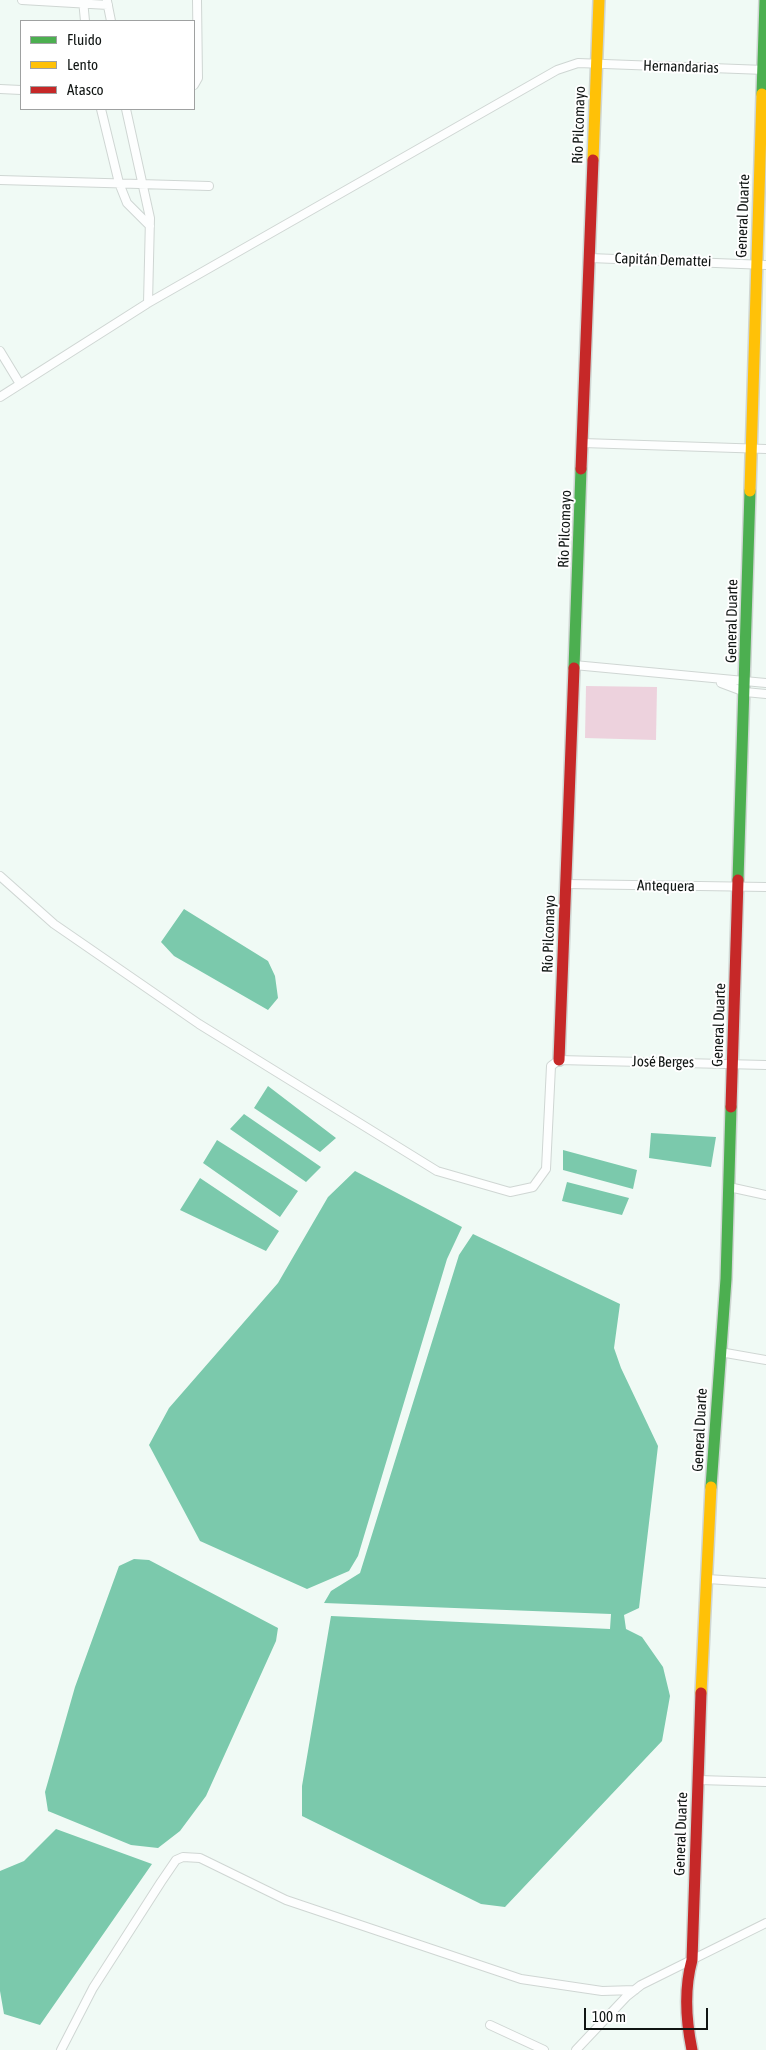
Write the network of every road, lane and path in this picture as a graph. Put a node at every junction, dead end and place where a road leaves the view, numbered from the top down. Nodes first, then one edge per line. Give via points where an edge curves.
1 (22, 0) edge
2 (197, 0) edge
3 (599, 0) edge
4 (765, 0) edge
5 (83, 2) edge
6 (108, 3) edge
7 (85, 20) edge
8 (111, 20) edge
9 (596, 63) junction
10 (764, 70) edge
11 (195, 83) edge
12 (0, 89) edge
13 (20, 90) edge
14 (101, 110) edge
15 (126, 110) edge
16 (0, 180) edge
17 (119, 183) junction
18 (144, 184) junction
19 (209, 186) dead end
20 (150, 226) junction
21 (590, 258) junction
22 (762, 264) edge
23 (148, 303) junction
24 (0, 351) edge
25 (20, 384) junction
26 (0, 397) edge
27 (583, 444) junction
28 (752, 449) junction
29 (766, 449) edge
30 (574, 665) junction
31 (766, 683) edge
32 (746, 687) junction
33 (766, 694) edge
34 (0, 876) edge
35 (566, 884) junction
36 (738, 887) junction
37 (766, 888) edge
38 (559, 1060) junction
39 (733, 1064) junction
40 (766, 1065) edge
41 (729, 1187) junction
42 (766, 1195) edge
43 (720, 1352) junction
44 (766, 1360) edge
45 (708, 1579) junction
46 (766, 1583) edge
47 (698, 1780) junction
48 (766, 1782) edge
49 (766, 1923) edge
50 (692, 1960) junction
51 (635, 1990) junction
52 (490, 2025) dead end
53 (61, 2050) edge
54 (544, 2050) edge
55 (576, 2050) edge
56 (692, 2050) edge

1 - 5 street
2 - 11 street via 198,78
3 - 9 street, Río Pilcomayo
4 - 10 street, General Duarte
5 - 6 street
5 - 7 street
6 - 8 street
9 - 10 street, Hernandarias
9 - 21 street, Río Pilcomayo
9 - 23 street, Hernandarias via 578,63 557,70
10 - 22 street, General Duarte
12 - 13 street
14 - 17 street
15 - 18 street
16 - 17 street
17 - 18 street
17 - 20 street via 127,203
18 - 19 street
18 - 20 street
20 - 23 street
21 - 22 street, Capitán Demattei
21 - 27 street, Río Pilcomayo
22 - 28 street, General Duarte
23 - 25 street, Hernandarias
24 - 25 street
25 - 26 street, Hernandarias
27 - 28 street
27 - 30 street, Río Pilcomayo
28 - 29 street
28 - 32 street, General Duarte
30 - 32 street via 712,679
30 - 35 street, Río Pilcomayo
31 - 32 street
32 - 33 street
32 - 36 street, General Duarte
34 - 38 street via 54,924 199,1024 437,1171 510,1192 533,1187 546,1169 551,1066
35 - 36 street, Antequera
35 - 38 street, Río Pilcomayo
36 - 37 street, Antequera
36 - 39 street, General Duarte
38 - 39 street, José Berges
39 - 40 street, José Berges
39 - 41 street, General Duarte
41 - 42 street
41 - 43 street, General Duarte
43 - 44 street
43 - 45 street, General Duarte
45 - 46 street
45 - 47 street, General Duarte
47 - 48 street
47 - 50 street, General Duarte
49 - 50 street
50 - 51 street via 660,1974
50 - 56 street, General Duarte via 687,1973
51 - 53 street via 602,1991 521,1979 286,1900 200,1858 183,1857 176,1860 93,1988
51 - 55 street
52 - 54 street

